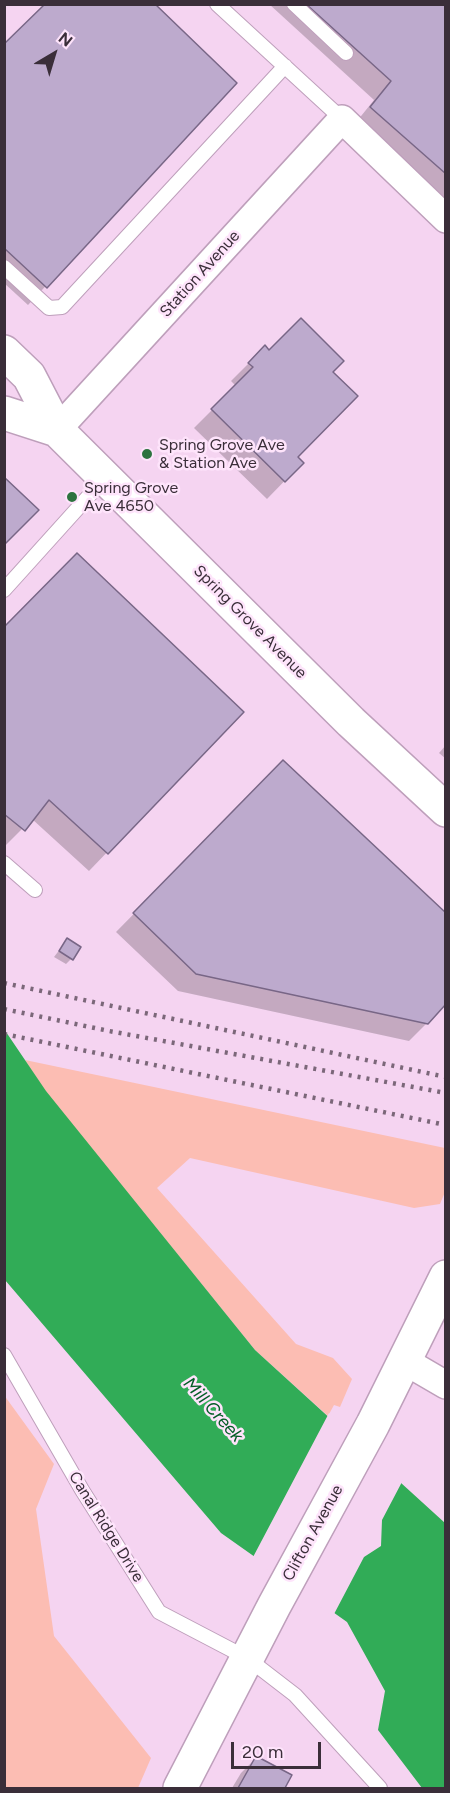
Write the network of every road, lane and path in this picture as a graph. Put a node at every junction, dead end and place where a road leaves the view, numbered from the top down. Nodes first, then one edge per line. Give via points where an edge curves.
1 (217, 4) edge
2 (294, 4) edge
3 (346, 52) dead end
4 (285, 66) junction
5 (342, 118) junction
6 (446, 219) edge
7 (4, 267) edge
8 (4, 352) edge
9 (4, 412) edge
10 (57, 430) junction
11 (105, 478) junction
12 (4, 590) edge
13 (446, 810) edge
14 (4, 863) edge
15 (34, 890) dead end
16 (446, 1277) edge
17 (4, 1355) edge
18 (403, 1360) junction
19 (446, 1385) edge
20 (247, 1658) junction
21 (180, 1788) edge
22 (380, 1788) edge

1 - 4 lane
2 - 3 lane
4 - 5 lane
4 - 7 lane via 62,308 49,308
5 - 6 street
5 - 10 street, Station Avenue
8 - 10 main road, Spring Grove Avenue via 29,376
9 - 10 main road, Spring Grove Avenue
10 - 11 main road, Spring Grove Avenue
11 - 12 lane
11 - 13 main road, Spring Grove Avenue via 351,722
14 - 15 lane
16 - 18 main road, Clifton Avenue
17 - 20 lane, Canal Ridge Drive via 159,1612
18 - 19 street
18 - 20 main road, Clifton Avenue via 373,1424
20 - 21 main road, Clifton Avenue
20 - 22 lane, Canal Ridge Drive via 295,1695

